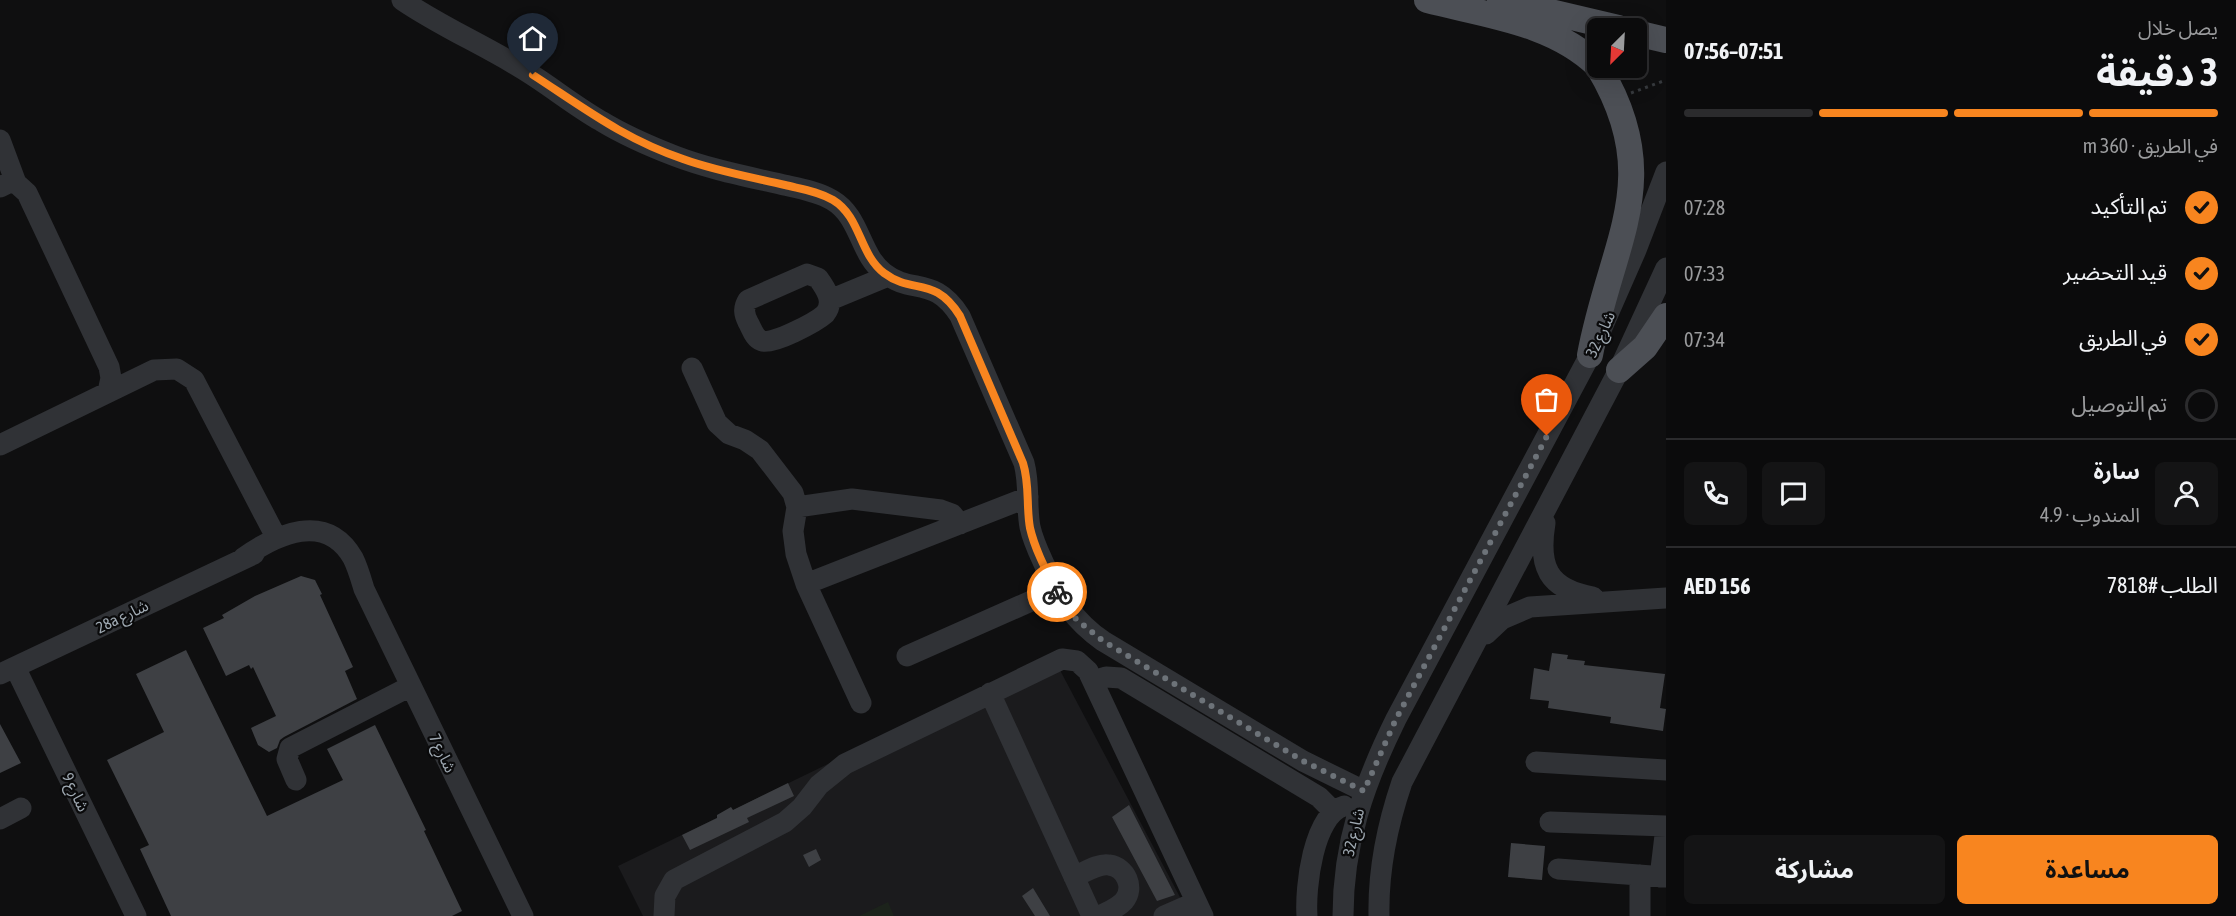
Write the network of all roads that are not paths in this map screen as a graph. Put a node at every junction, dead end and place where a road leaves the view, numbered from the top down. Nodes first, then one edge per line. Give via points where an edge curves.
1 (402, 0) edge
2 (1427, 0) edge
3 (1500, 0) edge
4 (1587, 21) edge
5 (1647, 36) edge
6 (1666, 40) edge
7 (1587, 57) edge
8 (1607, 78) edge
9 (0, 140) edge
10 (1666, 172) edge
11 (8, 185) edge
12 (1666, 268) edge
13 (888, 276) junction
14 (830, 300) dead end
15 (1666, 316) edge
16 (1590, 355) junction
17 (692, 368) dead end
18 (1618, 370) junction
19 (108, 392) junction
20 (0, 445) edge
21 (1028, 497) junction
22 (797, 507) junction
23 (1547, 507) junction
24 (960, 524) junction
25 (276, 537) junction
26 (243, 558) junction
27 (806, 584) junction
28 (1666, 584) edge
29 (364, 589) junction
30 (1056, 590) junction
31 (1666, 598) edge
32 (1611, 600) junction
33 (1470, 653) junction
34 (907, 656) dead end
35 (7, 671) edge
36 (1093, 681) junction
37 (411, 686) junction
38 (990, 693) junction
39 (861, 703) dead end
40 (1536, 762) dead end
41 (1666, 770) edge
42 (296, 780) dead end
43 (1361, 798) junction
44 (21, 808) dead end
45 (1333, 812) junction
46 (0, 819) edge
47 (1550, 822) dead end
48 (1666, 826) edge
49 (1558, 869) dead end
50 (1655, 876) edge
51 (1074, 877) junction
52 (1199, 909) edge
53 (136, 916) edge
54 (523, 916) edge
55 (664, 916) edge
56 (1092, 916) edge
57 (1100, 916) edge
58 (1164, 916) edge
59 (1307, 916) edge
60 (1343, 916) edge
61 (1379, 916) edge
62 (1640, 916) edge

1 - 13 street via 519,66 599,120 655,149 834,201 850,216 875,265
2 - 7 main road via 1546,32
3 - 4 main road
5 - 6 main road
8 - 16 main road via 1630,112 1639,138 1644,183 1637,217 1602,309
9 - 11 street
10 - 16 street, شارع 32
11 - 19 street via 27,193 109,367
12 - 18 street, شارع 32
13 - 14 street
13 - 21 street via 936,291 960,316 1023,463
15 - 18 main road via 1645,347
16 - 43 street, شارع 32 via 1396,719
17 - 22 street via 717,423 760,450 790,487
18 - 23 street, شارع 32
19 - 20 street
19 - 25 street via 154,370 177,369 190,376
21 - 24 street
21 - 30 street via 1034,543
22 - 24 street via 860,500 941,510 952,514
22 - 27 street via 794,547
23 - 32 street via 1541,550 1550,575 1572,592
23 - 33 street, شارع 32
24 - 27 street
25 - 26 street, 28a شارع
25 - 29 street, 28a شارع via 307,530 333,538 353,558
26 - 29 street, 28a شارع via 277,546 308,543 334,555
26 - 35 street, 28a شارع
27 - 39 street
28 - 32 street via 1628,586
29 - 37 street, شارع 7
30 - 34 street
30 - 43 street via 1076,619 1103,641
31 - 32 street
32 - 33 street via 1545,604 1515,611 1491,628
33 - 61 street, شارع 32 via 1399,791 1382,857
35 - 53 street, شارع 9
36 - 38 street via 1083,665 1062,659
36 - 45 street via 1121,678 1319,797
36 - 52 street
37 - 42 street via 290,748 286,759
37 - 54 street, شارع 7
38 - 51 street
38 - 55 street via 853,760 831,774 785,822 682,875 665,896
40 - 41 street
43 - 45 street
43 - 60 street, شارع 32 via 1346,859
44 - 46 street
45 - 59 street via 1326,819 1314,854 1308,880
47 - 48 street
48 - 50 street
49 - 50 street
50 - 62 street
51 - 56 street
51 - 57 street via 1102,865 1121,870 1126,876 1129,889 1124,902
52 - 58 street

